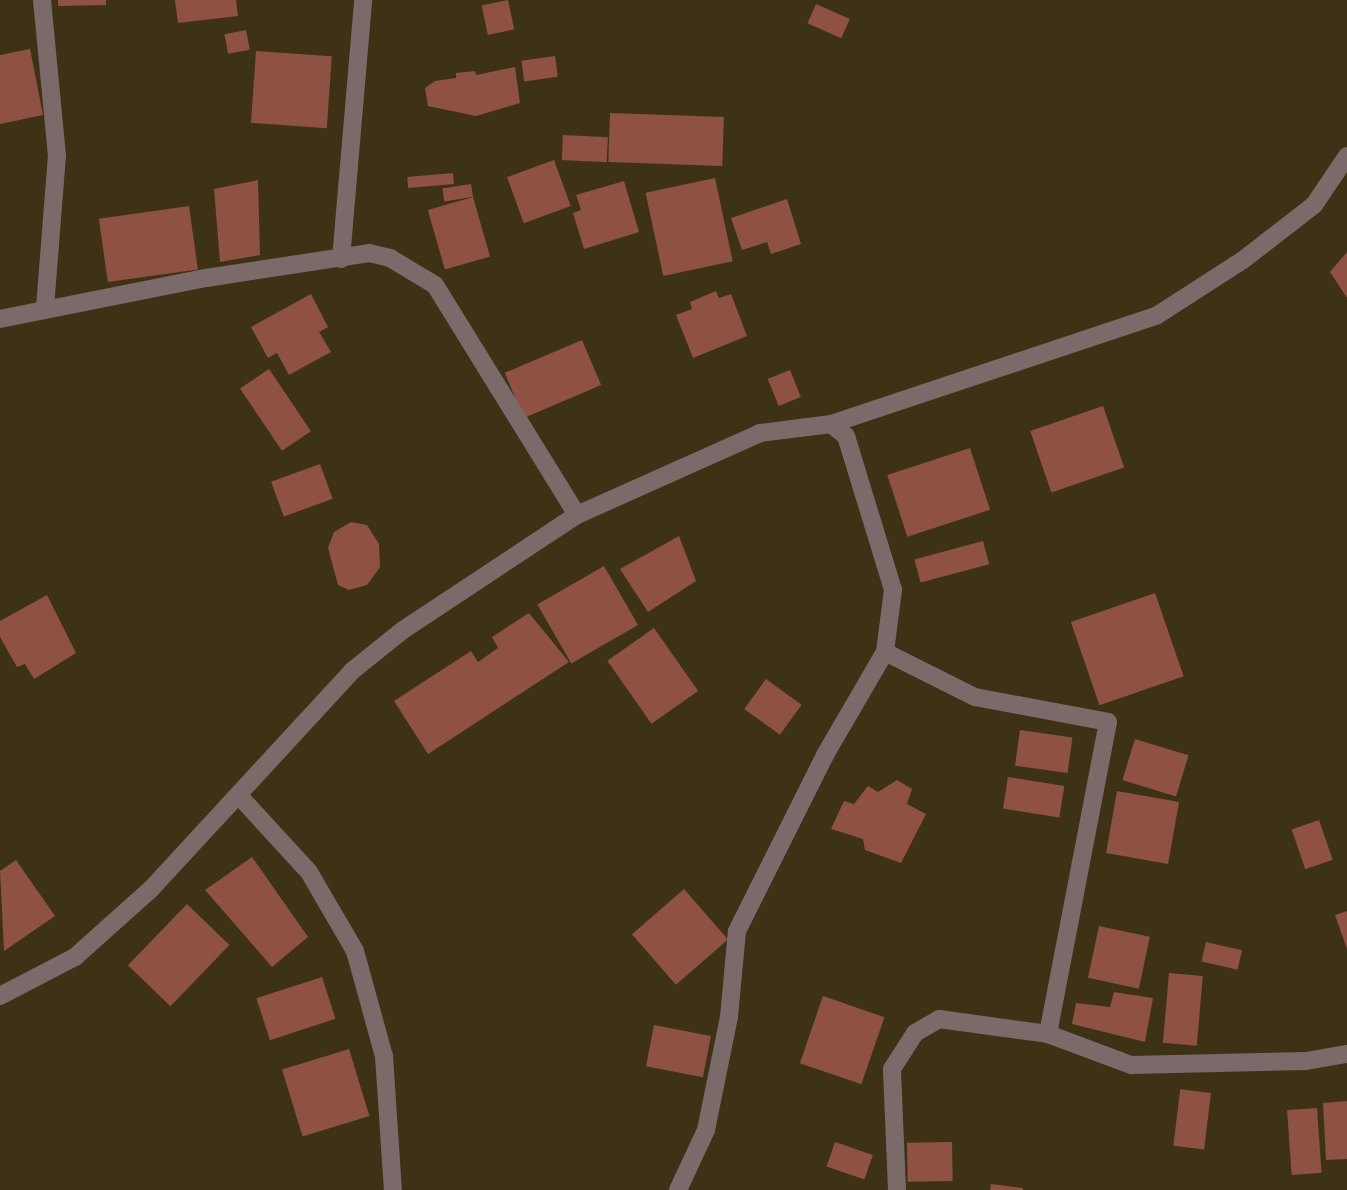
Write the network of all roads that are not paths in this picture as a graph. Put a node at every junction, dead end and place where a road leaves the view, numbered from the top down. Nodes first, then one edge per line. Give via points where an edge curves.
1 (42, 0) edge
2 (363, 0) edge
3 (1347, 156) edge
4 (341, 259) junction
5 (45, 309) junction
6 (0, 319) edge
7 (831, 424) junction
8 (576, 515) junction
9 (885, 652) junction
10 (241, 798) junction
11 (0, 996) edge
12 (1048, 1034) junction
13 (1347, 1054) edge
14 (393, 1190) edge
15 (678, 1190) edge
16 (897, 1190) edge

1 - 5 street via 57,155
2 - 4 street
3 - 7 street via 1314,205 1233,267 1156,316
4 - 5 street via 206,278
4 - 8 street via 369,253 390,258 435,285
5 - 6 street
7 - 8 street via 760,433
7 - 9 street via 846,436 892,590
8 - 10 street via 403,630 352,671 310,713
9 - 12 street via 975,697 1108,722
9 - 15 street via 825,755 737,931 729,1017 706,1130
10 - 11 street via 75,957
10 - 14 street via 309,872 355,951 384,1056
12 - 13 street via 1131,1065 1293,1062
12 - 16 street via 939,1019 915,1033 892,1069

